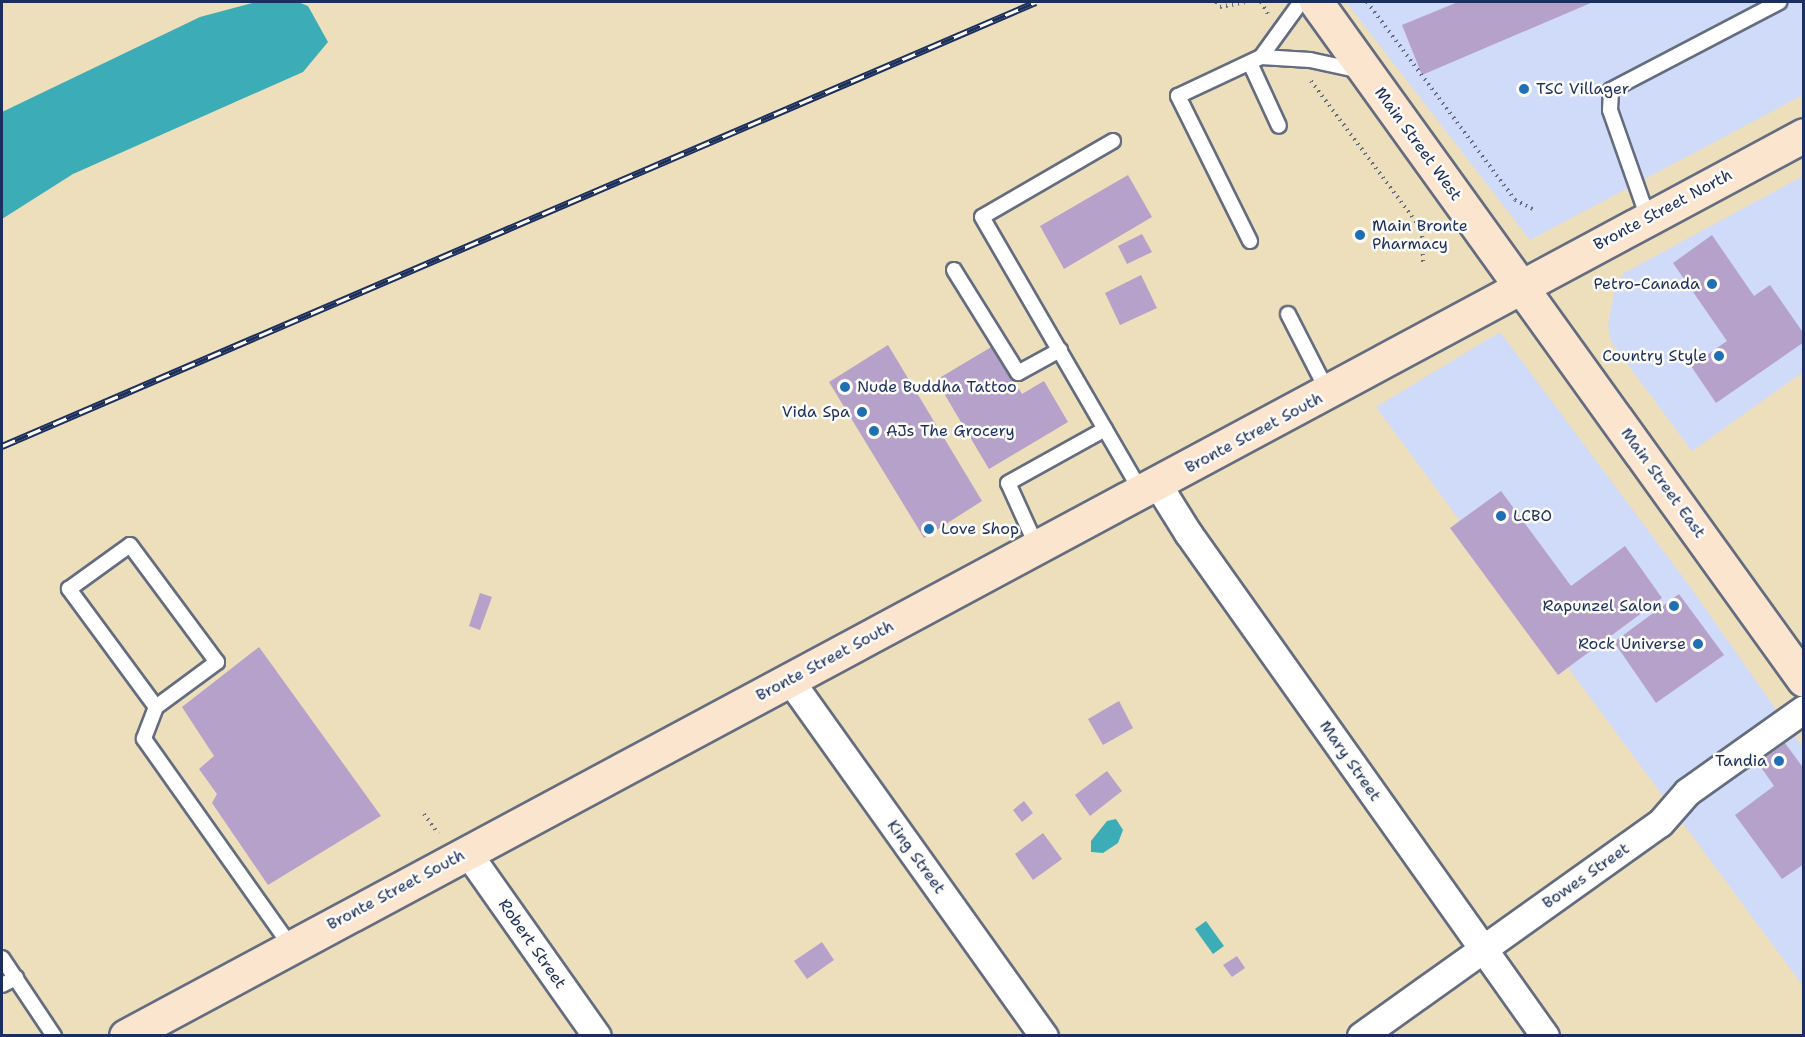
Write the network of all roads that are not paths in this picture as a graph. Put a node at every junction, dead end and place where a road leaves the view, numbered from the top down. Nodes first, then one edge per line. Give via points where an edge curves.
1 (1301, 2) edge
2 (1316, 2) edge
3 (1779, 2) edge
4 (1255, 60) junction
5 (1366, 72) junction
6 (1279, 126) dead end
7 (1803, 135) edge
8 (1113, 141) dead end
9 (1648, 218) junction
10 (1250, 241) dead end
11 (954, 270) dead end
12 (1523, 285) junction
13 (1288, 314) dead end
14 (1060, 350) junction
15 (1328, 393) junction
16 (1105, 429) junction
17 (1150, 489) junction
18 (1038, 549) junction
19 (789, 680) junction
20 (1803, 680) edge
21 (156, 707) junction
22 (1803, 709) edge
23 (453, 844) junction
24 (291, 947) junction
25 (1483, 949) junction
26 (2, 958) edge
27 (15, 978) junction
28 (2, 986) edge
29 (54, 1035) edge
30 (126, 1035) edge
31 (597, 1035) edge
32 (1044, 1035) edge
33 (1362, 1035) edge
34 (1545, 1035) edge

1 - 4 lane
2 - 5 main road, Main Street West
3 - 9 lane via 1611,90 1610,110
4 - 5 lane via 1293,58
4 - 6 lane
4 - 10 lane via 1178,96
5 - 12 main road, Main Street West
7 - 9 main road, Bronte Street North
8 - 14 lane via 982,217
9 - 12 main road, Bronte Street North
11 - 14 lane via 1018,373
12 - 15 main road, Bronte Street South
12 - 20 main road, Main Street East
13 - 15 lane
14 - 16 lane
15 - 17 main road, Bronte Street South
16 - 17 lane
16 - 18 lane via 1008,483
17 - 18 main road, Bronte Street South
17 - 25 street, Mary Street via 1188,533
18 - 19 main road, Bronte Street South
19 - 23 main road, Bronte Street South
19 - 32 street, King Street
21 - 21 lane via 217,662 130,544 69,589
21 - 24 lane via 144,739
22 - 25 street, Bowes Street via 1687,792 1660,823
23 - 24 main road, Bronte Street South
23 - 31 street, Robert Street
24 - 30 main road, Bronte Street South
25 - 33 street, Bowes Street
25 - 34 street, Mary Street
26 - 27 lane
27 - 28 lane
27 - 29 lane

